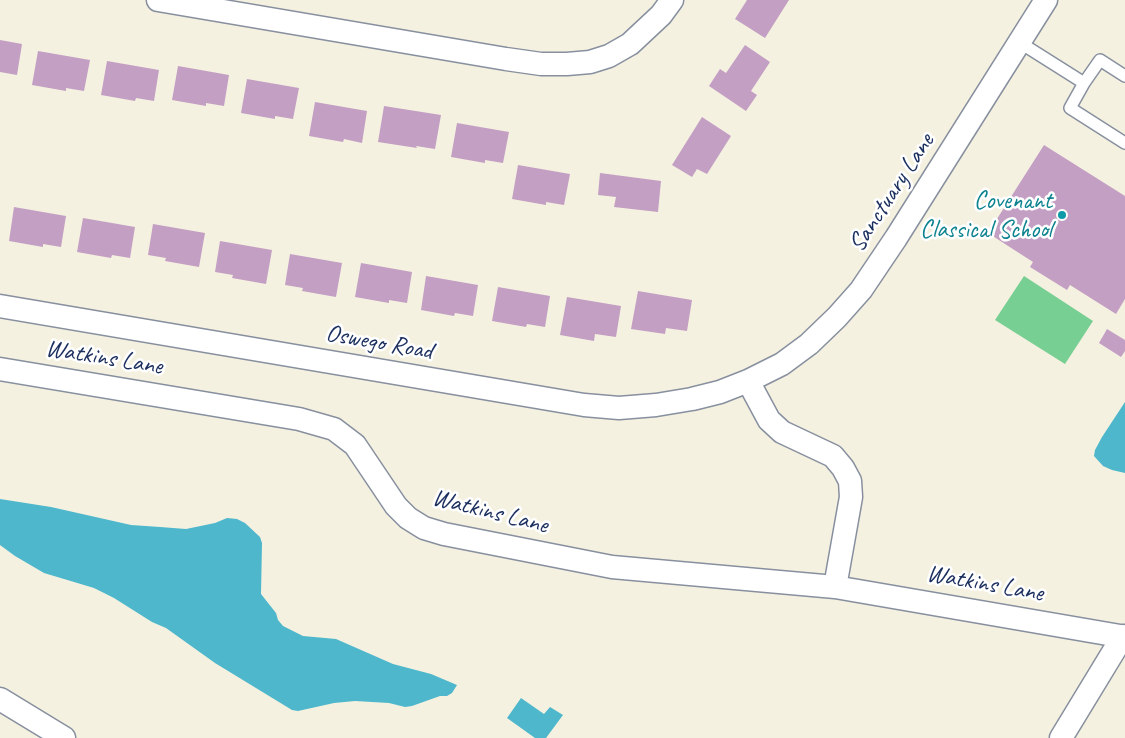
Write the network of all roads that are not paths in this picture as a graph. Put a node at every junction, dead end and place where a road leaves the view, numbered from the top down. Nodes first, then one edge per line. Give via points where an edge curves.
1 (158, 0) edge
2 (672, 0) edge
3 (1046, 0) edge
4 (1020, 42) junction
5 (1125, 76) edge
6 (1084, 84) junction
7 (1125, 143) edge
8 (0, 306) edge
9 (0, 369) edge
10 (748, 381) junction
11 (835, 587) junction
12 (1124, 636) edge
13 (0, 699) edge
14 (64, 738) edge
15 (1061, 738) edge

1 - 2 street via 541,64 590,62 609,56 630,44
3 - 4 street, Sanctuary Lane
4 - 6 lane
4 - 10 street, Sanctuary Lane via 861,290 808,344 782,364
5 - 6 lane via 1100,60
6 - 7 lane via 1070,108
8 - 10 street, Oswego Road via 584,405 619,408 656,405 710,395
9 - 11 street, Watkins Lane via 299,419 334,429 354,445 408,518 424,528 444,534 612,567
10 - 11 street via 768,420 782,432 832,456 850,482 851,497
11 - 12 street, Watkins Lane
12 - 15 street
13 - 14 street

